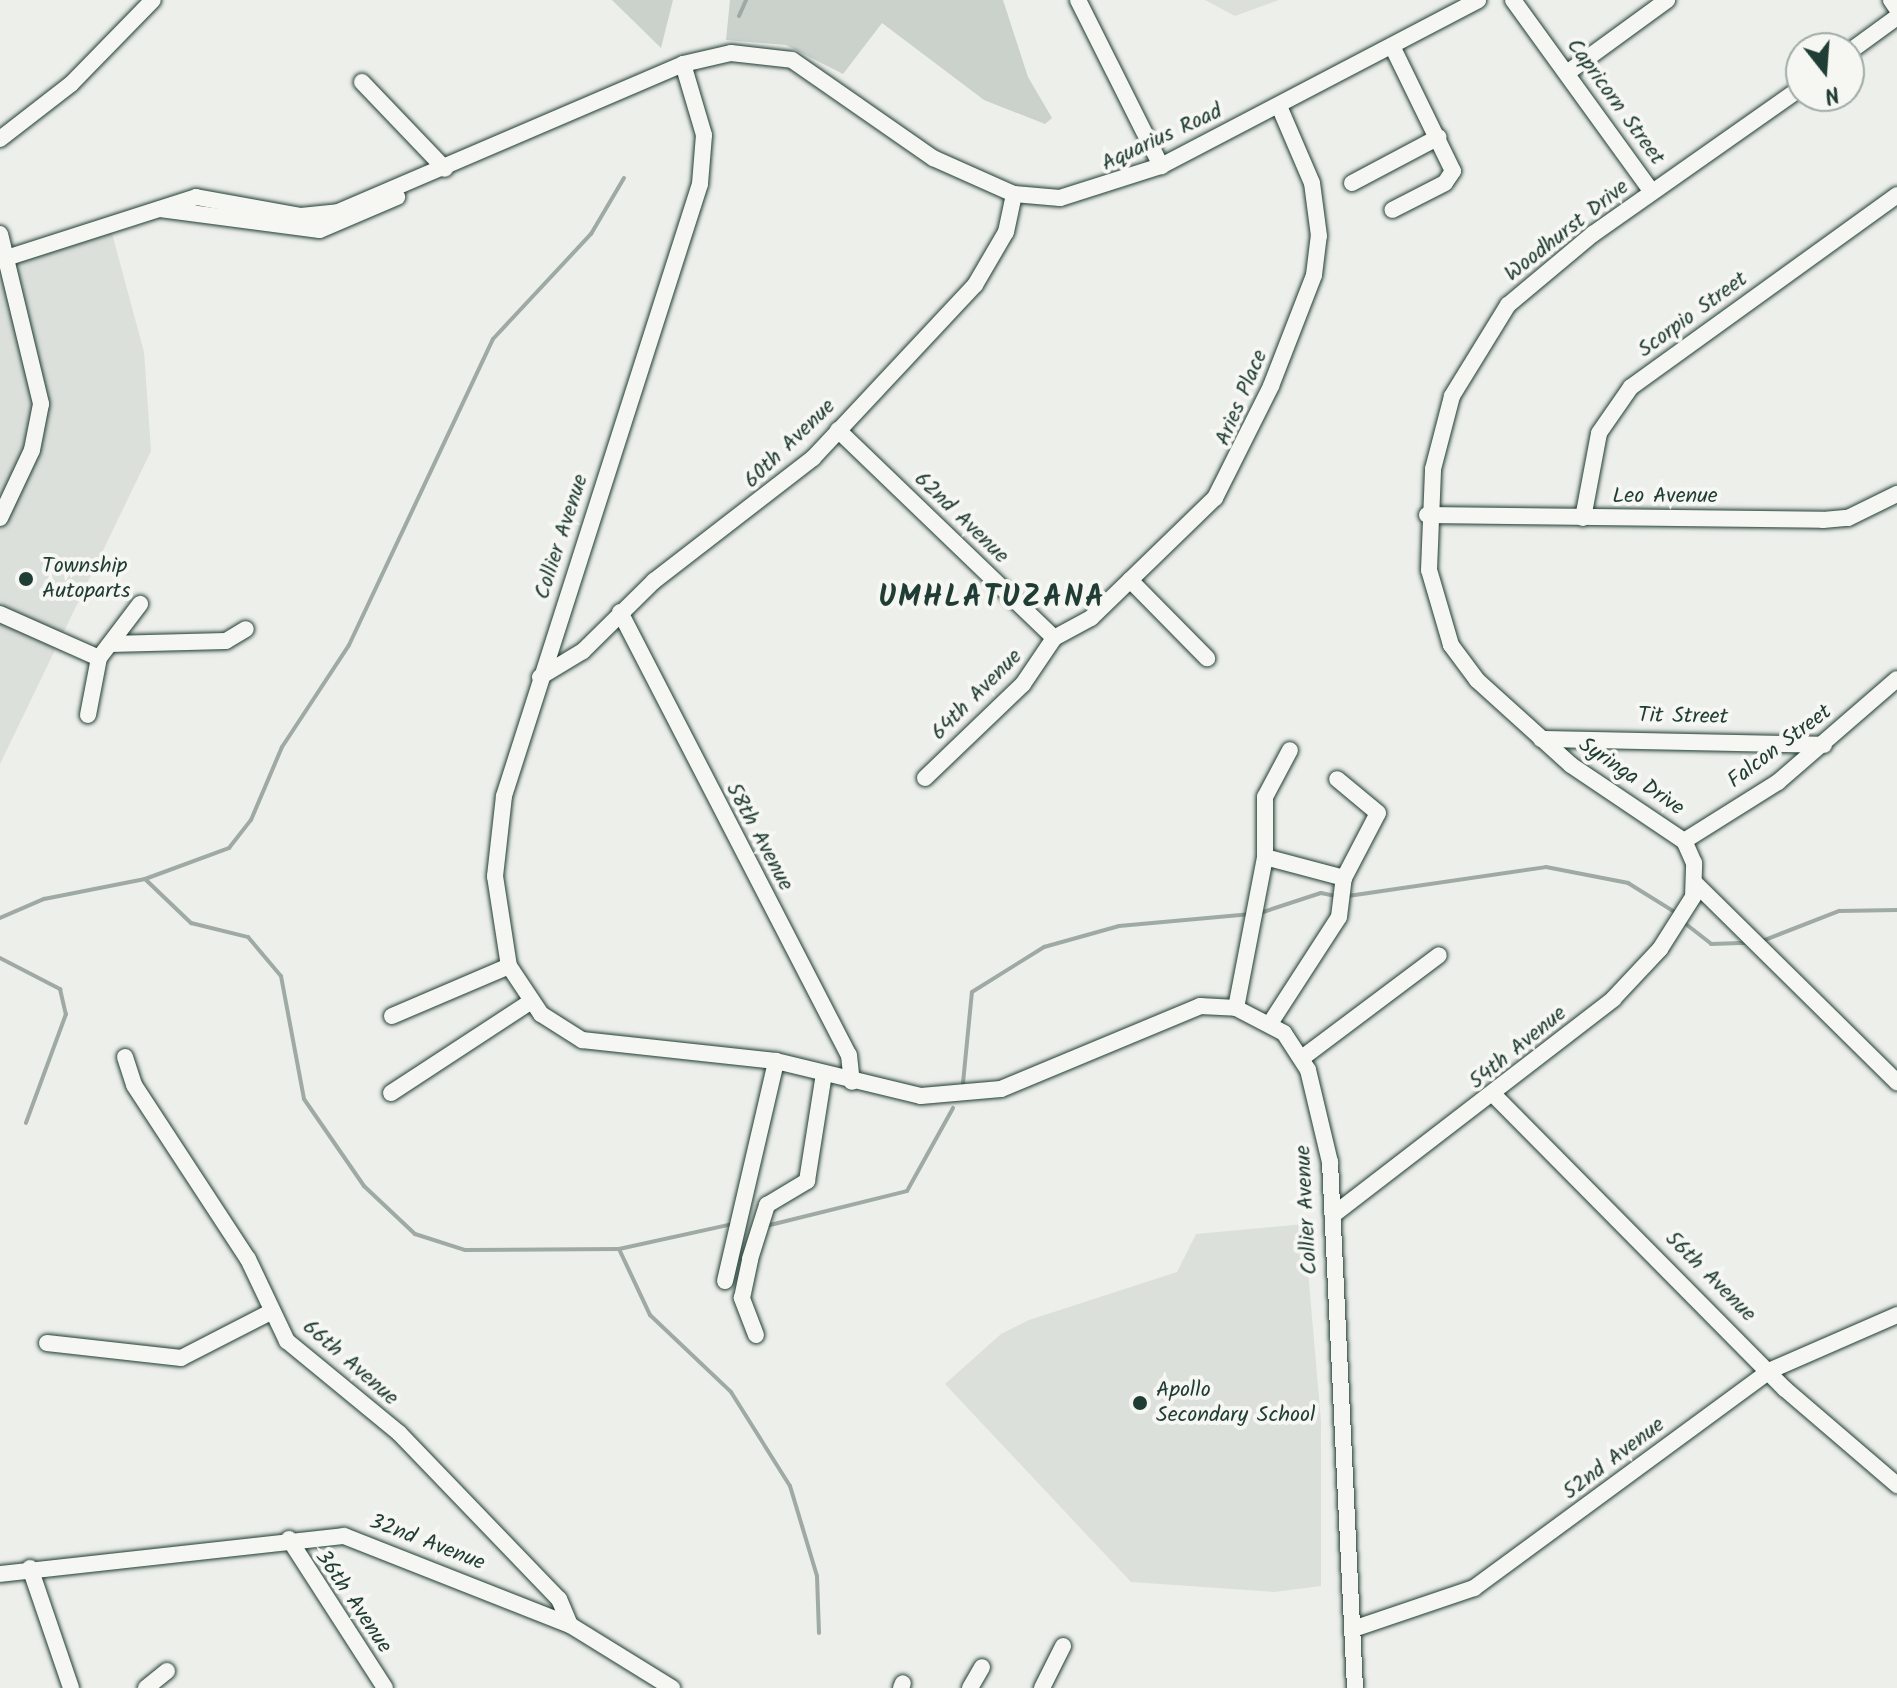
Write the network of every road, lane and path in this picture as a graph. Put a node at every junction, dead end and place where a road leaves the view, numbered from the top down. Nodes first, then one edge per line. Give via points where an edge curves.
1 (153, 0) edge
2 (1078, 0) edge
3 (1478, 0) edge
4 (1513, 0) edge
5 (1667, 0) edge
6 (1891, 0) edge
7 (1897, 9) edge
8 (1897, 17) edge
9 (1865, 40) edge
10 (1392, 46) junction
11 (683, 64) junction
12 (1567, 73) junction
13 (362, 82) dead end
14 (1785, 99) edge
15 (1279, 106) junction
16 (1439, 137) junction
17 (0, 139) edge
18 (1161, 166) junction
19 (445, 169) junction
20 (1352, 183) dead end
21 (1652, 192) junction
22 (1014, 194) junction
23 (1897, 195) edge
24 (1392, 210) dead end
25 (0, 234) edge
26 (3, 259) edge
27 (838, 430) junction
28 (1897, 494) edge
29 (1427, 515) junction
30 (0, 518) edge
31 (1583, 518) junction
32 (1130, 580) junction
33 (140, 604) dead end
34 (620, 612) junction
35 (0, 614) edge
36 (246, 629) dead end
37 (1054, 638) junction
38 (110, 644) junction
39 (99, 658) junction
40 (1207, 658) dead end
41 (540, 677) junction
42 (1897, 679) edge
43 (88, 715) dead end
44 (1541, 739) junction
45 (1824, 745) junction
46 (1290, 750) dead end
47 (925, 778) dead end
48 (1337, 779) dead end
49 (1684, 841) junction
50 (1265, 857) junction
51 (1344, 878) junction
52 (1695, 883) junction
53 (1439, 955) dead end
54 (509, 966) junction
55 (530, 1002) junction
56 (1236, 1008) junction
57 (392, 1016) dead end
58 (1271, 1022) junction
59 (125, 1057) dead end
60 (1302, 1058) junction
61 (776, 1061) junction
62 (824, 1074) junction
63 (852, 1082) junction
64 (1897, 1082) edge
65 (391, 1093) dead end
66 (1495, 1096) junction
67 (1333, 1215) junction
68 (747, 1227) junction
69 (725, 1281) dead end
70 (271, 1312) junction
71 (1897, 1315) edge
72 (756, 1335) dead end
73 (47, 1343) dead end
74 (1769, 1371) junction
75 (1897, 1485) edge
76 (289, 1539) junction
77 (30, 1568) junction
78 (0, 1574) edge
79 (570, 1625) junction
80 (1353, 1629) junction
81 (1063, 1646) dead end
82 (982, 1667) dead end
83 (167, 1671) dead end
84 (71, 1688) edge
85 (146, 1688) edge
86 (385, 1688) edge
87 (672, 1688) edge
88 (970, 1688) edge
89 (1042, 1688) edge
90 (1355, 1688) edge

1 - 17 street via 71,84
2 - 18 street
3 - 10 street, Aquarius Road
4 - 12 street, Capricorn Street
5 - 12 street
6 - 7 street
8 - 9 street
10 - 15 street, Aquarius Road
10 - 16 street
11 - 19 street
11 - 22 street, Aquarius Road via 731,53 792,60 933,158
11 - 41 street, Collier Avenue via 704,135 700,184
12 - 21 street, Capricorn Street
13 - 19 street
14 - 21 street, Woodhurst Drive
15 - 18 street, Aquarius Road
15 - 32 street, Aries Place via 1312,183 1319,236 1314,275 1232,474
16 - 20 street
16 - 24 street via 1450,177
18 - 22 street, Aquarius Road via 1093,193
19 - 26 street via 339,219 300,230 160,209
21 - 29 street, Woodhurst Drive via 1541,274 1488,331 1445,416
22 - 27 street, 60th Avenue via 1006,232 975,285
23 - 31 street, Scorpio Street via 1631,387 1599,433
25 - 26 street
26 - 30 street via 41,404 32,450
27 - 34 street, 60th Avenue via 771,496
27 - 37 street, 62nd Avenue
28 - 31 street, Leo Avenue via 1848,518 1823,520
29 - 31 street, Leo Avenue
29 - 44 street, Syringa Drive via 1429,570 1451,645 1477,680
32 - 37 street, Aries Place via 1091,618
32 - 40 street
33 - 38 street
34 - 41 street, 60th Avenue via 583,651
34 - 63 street, 58th Avenue via 849,1055
35 - 39 street
36 - 38 street via 226,641
37 - 47 street, 64th Avenue via 1023,684
38 - 39 street
39 - 43 street
41 - 54 street, Collier Avenue via 497,842 496,911
42 - 45 street, Falcon Street
44 - 45 street, Tit Street
44 - 49 street, Syringa Drive
45 - 49 street, Falcon Street
46 - 50 street via 1265,797
48 - 51 street via 1378,813
49 - 52 street, Syringa Drive
50 - 51 street
50 - 56 street
51 - 58 street via 1339,917
52 - 64 street, Syringa Drive
52 - 66 street, 54th Avenue via 1673,931 1613,999
53 - 60 street
54 - 55 street, Collier Avenue
54 - 57 street
55 - 61 street, Collier Avenue via 555,1026 604,1046
55 - 65 street
56 - 58 street, Collier Avenue
56 - 63 street, Collier Avenue via 1173,1014 985,1092 921,1096
58 - 60 street, Collier Avenue
59 - 70 street, 66th Avenue via 134,1085 248,1259
60 - 67 street, Collier Avenue via 1325,1134
61 - 62 street, Collier Avenue
61 - 68 street
62 - 63 street, Collier Avenue
62 - 68 street via 807,1181
66 - 67 street, 54th Avenue
66 - 74 street, 56th Avenue
67 - 80 street, Collier Avenue
68 - 69 street
68 - 72 street via 742,1298
70 - 73 street via 181,1358
70 - 79 street, 66th Avenue via 295,1350 399,1433 559,1599
71 - 74 street, 52nd Avenue
74 - 75 street, 56th Avenue
74 - 80 street, 52nd Avenue via 1493,1576 1454,1598
76 - 77 street, 32nd Avenue
76 - 79 street, 32nd Avenue via 362,1540
76 - 86 street, 36th Avenue
77 - 78 street, 32nd Avenue
77 - 84 street
79 - 87 street, 32nd Avenue
80 - 90 street, Collier Avenue
81 - 89 street
82 - 88 street
83 - 85 street

